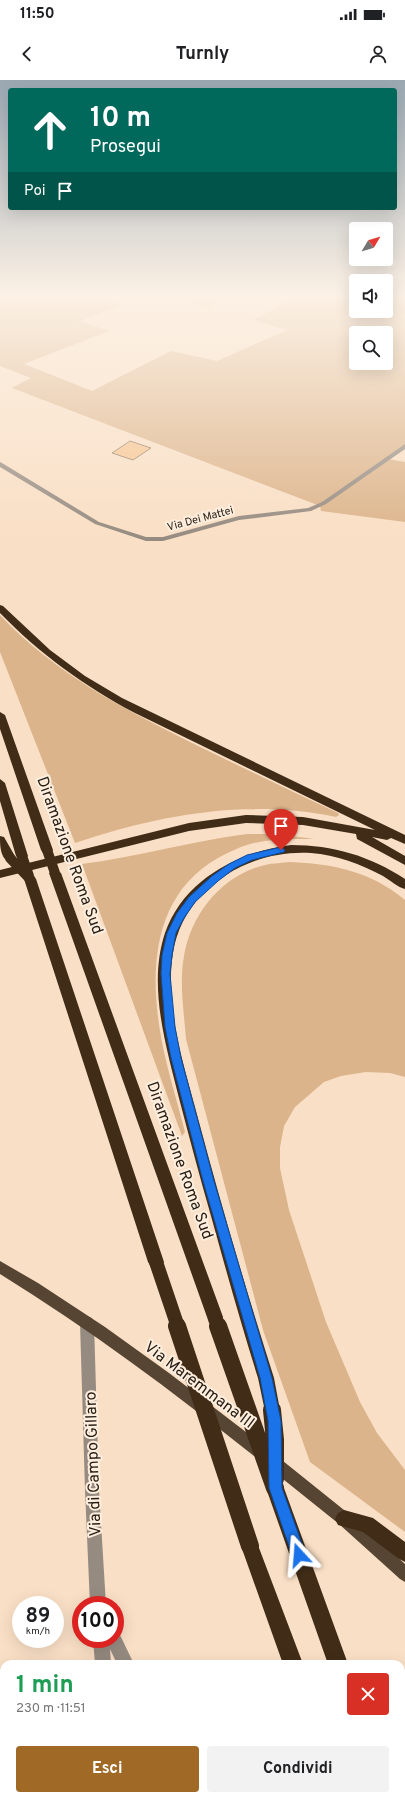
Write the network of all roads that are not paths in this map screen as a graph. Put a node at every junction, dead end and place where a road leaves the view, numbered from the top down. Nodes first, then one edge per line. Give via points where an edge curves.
1 (405, 446) edge
2 (0, 464) edge
3 (0, 608) edge
4 (0, 715) edge
5 (0, 783) edge
6 (351, 831) junction
7 (402, 839) edge
8 (0, 840) edge
9 (16, 857) junction
10 (405, 861) edge
11 (0, 874) edge
12 (405, 885) edge
13 (0, 1267) edge
14 (87, 1323) junction
15 (275, 1488) junction
16 (344, 1519) junction
17 (405, 1553) edge
18 (405, 1574) edge
19 (98, 1596) edge
20 (102, 1648) edge
21 (118, 1648) edge
22 (103, 1660) edge
23 (124, 1660) edge
24 (292, 1660) edge
25 (337, 1660) edge

1 - 2 street, Via Dei Mattei via 324,503 309,510 239,518 154,539 135,537 97,523
3 - 7 highway via 43,650 104,693
4 - 15 highway, Diramazione Roma Sud, bridge
5 - 9 highway
6 - 7 highway
6 - 10 highway
6 - 11 highway via 303,821 230,821 189,827
8 - 9 highway
9 - 24 highway, bridge via 30,879 250,1546
12 - 15 highway, bridge via 380,869 339,854 303,849 269,851 241,861 215,878 186,908 172,933 166,963 170,1027 208,1181 268,1385 274,1421
13 - 14 main road, Via Maremmana III
14 - 16 main road, Via Maremmana III via 195,1400
14 - 19 street, Via di Campo Gillaro
15 - 25 highway, Diramazione Roma Sud
16 - 17 highway via 367,1524
16 - 18 main road, Via Maremmana III
20 - 22 street
21 - 23 street

